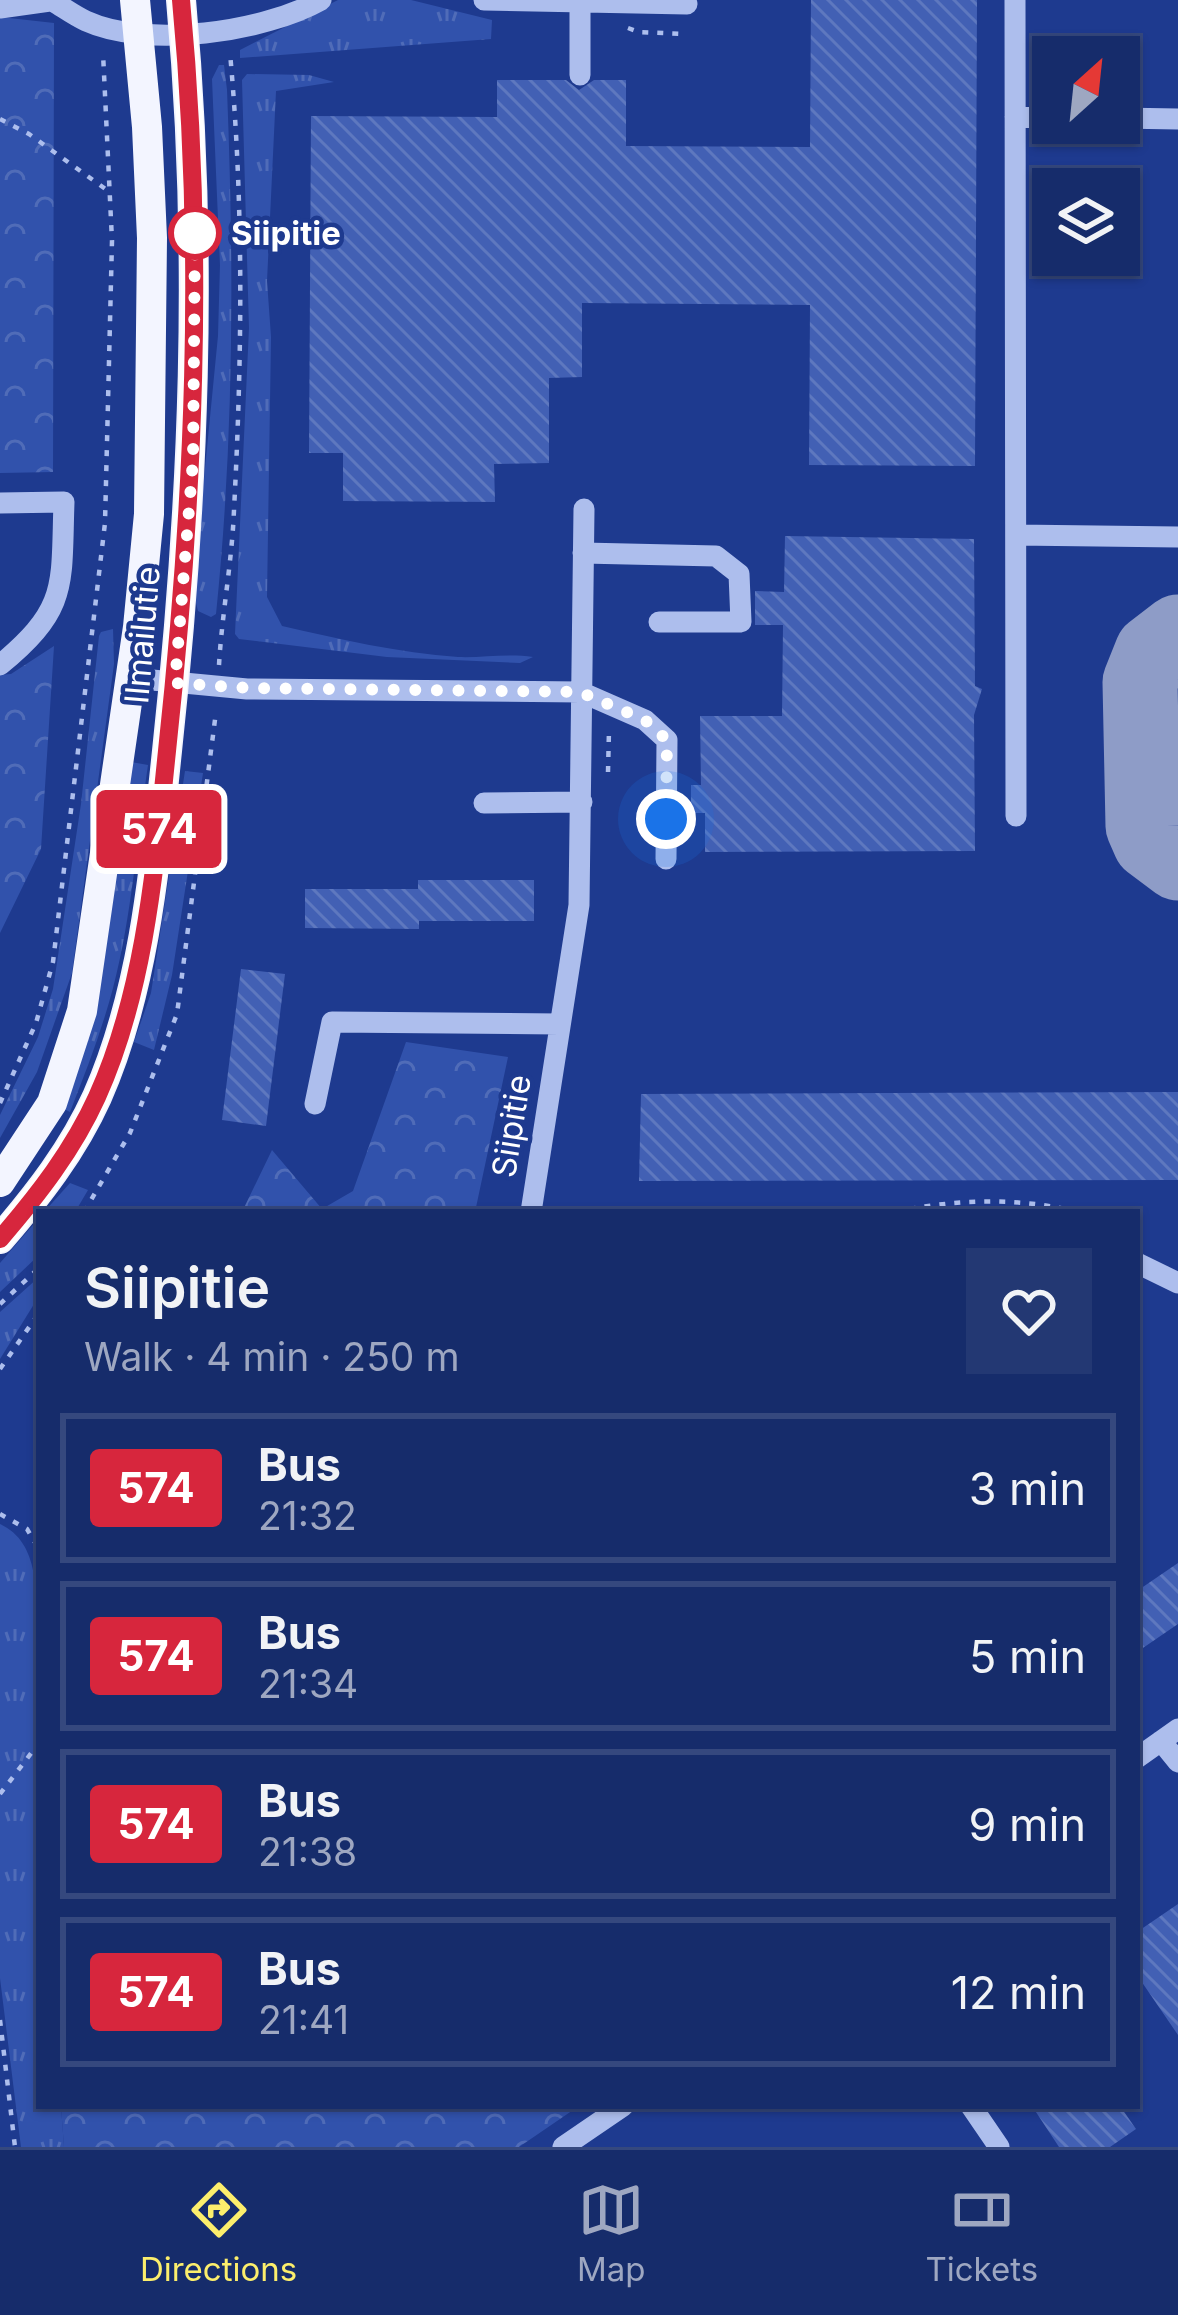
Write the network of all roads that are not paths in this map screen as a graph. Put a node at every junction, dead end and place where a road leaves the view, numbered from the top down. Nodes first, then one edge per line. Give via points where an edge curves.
1 (181, 0) edge
2 (321, 0) edge
3 (484, 0) edge
4 (1015, 0) edge
5 (55, 1) edge
6 (580, 2) edge
7 (687, 4) dead end
8 (0, 8) edge
9 (136, 16) edge
10 (184, 35) junction
11 (580, 75) dead end
12 (1015, 117) junction
13 (1032, 117) edge
14 (1140, 118) edge
15 (1178, 119) edge
16 (0, 502) edge
17 (584, 508) dead end
18 (1016, 535) junction
19 (1178, 537) edge
20 (583, 553) junction
21 (659, 622) dead end
22 (0, 665) edge
23 (131, 678) junction
24 (175, 683) junction
25 (580, 692) junction
26 (582, 802) junction
27 (484, 803) dead end
28 (1016, 815) dead end
29 (666, 859) dead end
30 (560, 1024) junction
31 (315, 1104) dead end
32 (0, 1182) edge
33 (531, 1209) edge
34 (0, 1239) edge
35 (1140, 1264) edge
36 (1178, 1283) edge
37 (1170, 1735) edge
38 (1140, 1756) edge
39 (1178, 1762) edge
40 (619, 2109) edge
41 (973, 2109) edge
42 (562, 2147) edge
43 (999, 2147) edge

1 - 10 main road, Ilmailutie
2 - 10 street via 284,17
3 - 6 street
4 - 12 street
5 - 8 street
5 - 9 street via 88,22
6 - 7 street
6 - 11 street
9 - 10 street
9 - 23 main road, Ilmailutie via 149,172 152,395
10 - 24 main road, Ilmailutie via 197,277
12 - 13 street
12 - 18 street
14 - 15 street
16 - 22 street via 64,502 60,593 35,635
17 - 20 street, Siipitie
18 - 19 street
18 - 28 street
20 - 21 street via 716,556 739,574 741,622
20 - 25 street, Siipitie
23 - 24 street
23 - 32 main road, Ilmailutie via 73,1049 52,1103
24 - 25 street
24 - 34 main road, Ilmailutie via 157,850 123,1020 71,1146
25 - 26 street, Siipitie
25 - 29 street via 645,720 667,740
26 - 27 street
26 - 30 street, Siipitie via 579,905
30 - 31 street via 332,1022
30 - 33 street, Siipitie
35 - 36 street
37 - 38 street
37 - 39 street
40 - 42 street
41 - 43 street

